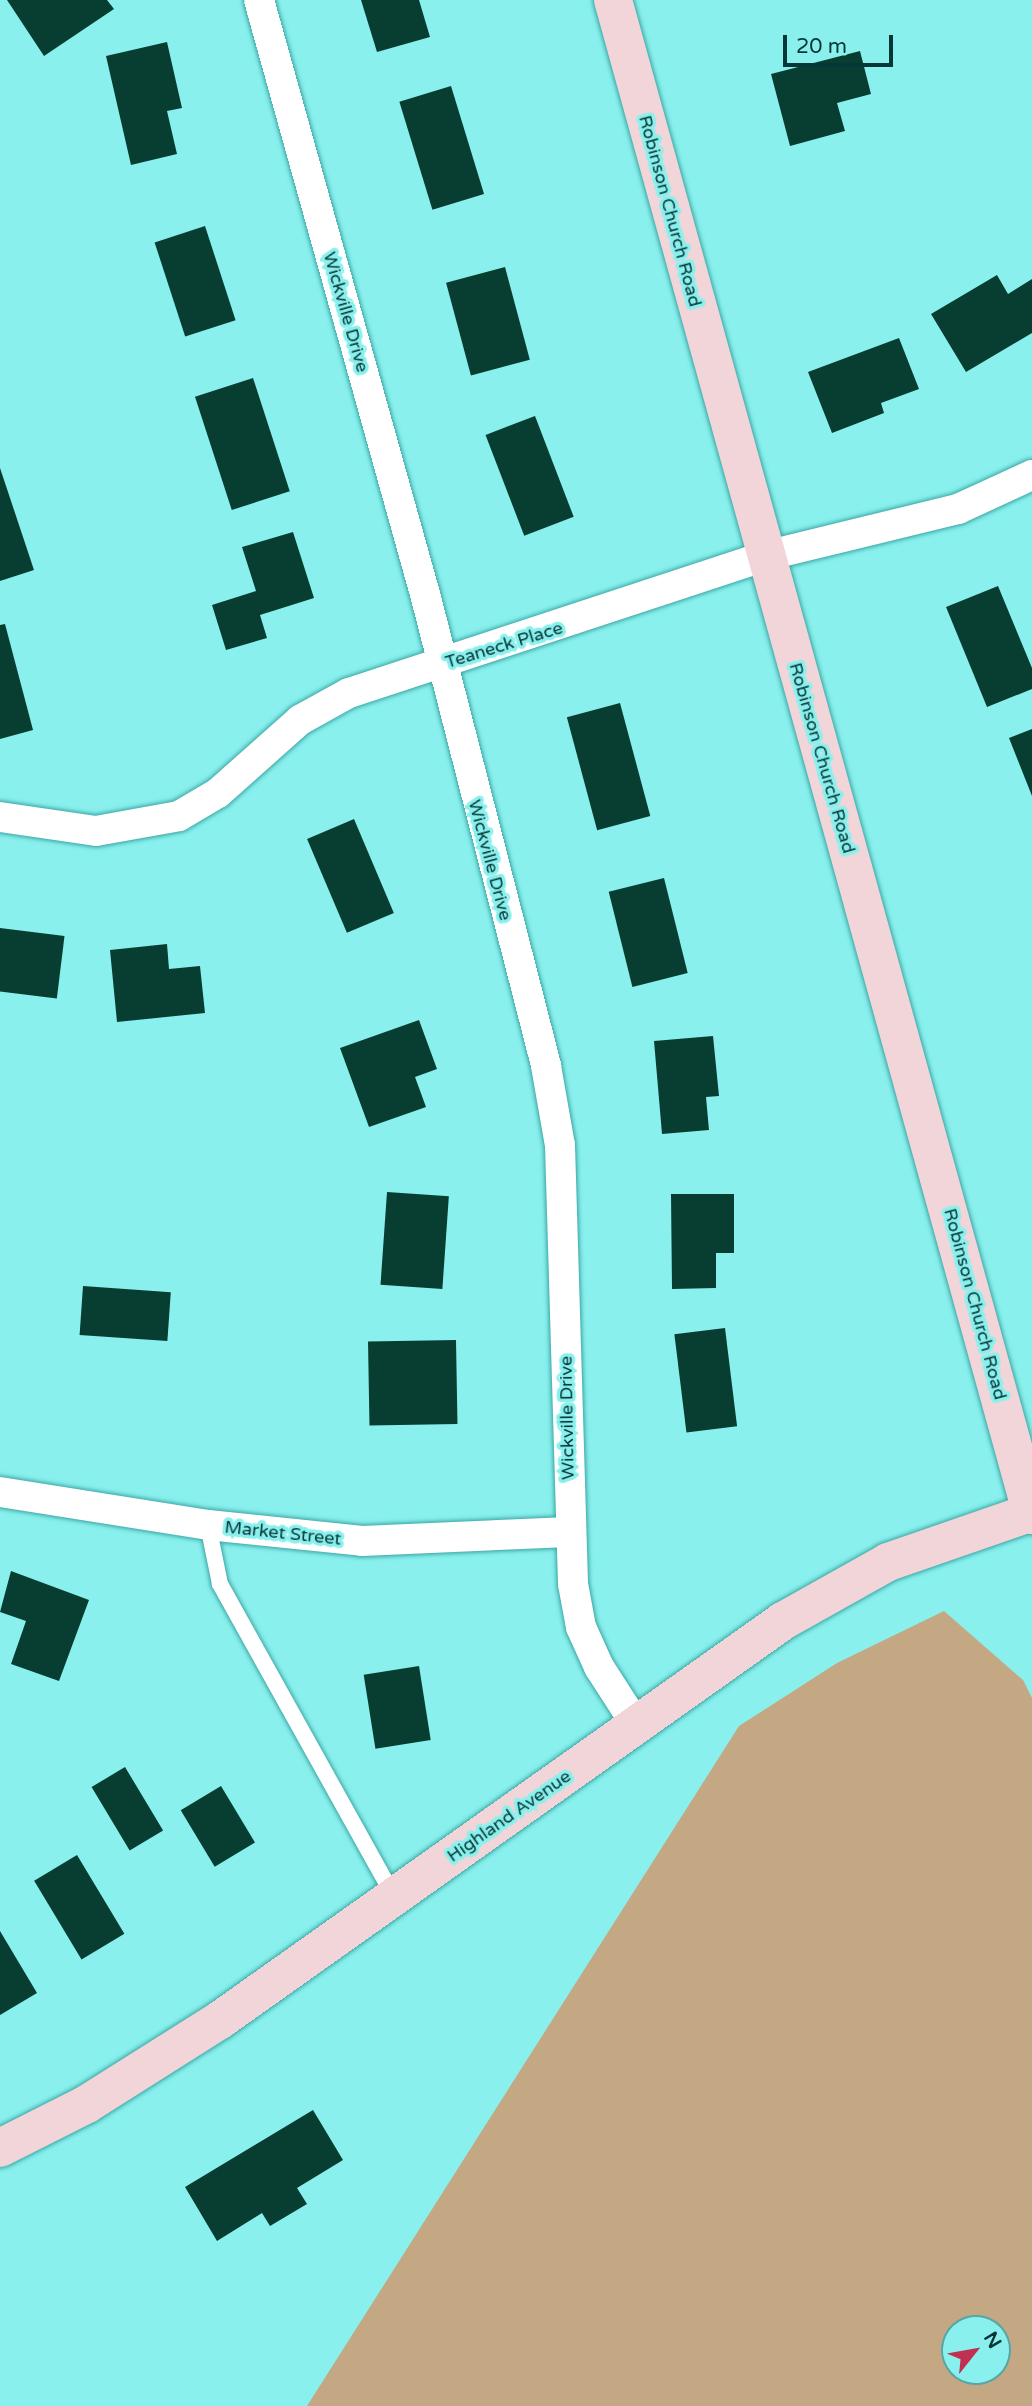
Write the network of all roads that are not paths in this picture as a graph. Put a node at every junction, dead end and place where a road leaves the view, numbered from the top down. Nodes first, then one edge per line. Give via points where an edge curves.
1 (259, 0) edge
2 (613, 0) edge
3 (1032, 475) edge
4 (765, 556) junction
5 (441, 664) junction
6 (0, 817) edge
7 (0, 1492) edge
8 (1032, 1513) edge
9 (208, 1525) junction
10 (569, 1532) junction
11 (637, 1726) junction
12 (395, 1897) junction
13 (0, 2148) edge

1 - 5 street, Wickville Drive
2 - 4 street, Robinson Church Road
3 - 4 street, Teaneck Place via 958,509
4 - 5 street, Teaneck Place
4 - 8 street, Robinson Church Road
5 - 6 street, Teaneck Place via 349,693 300,720 218,793 179,816 96,831
5 - 10 street, Wickville Drive via 546,1066 560,1145
7 - 9 street, Market Street
8 - 11 street, Highland Avenue via 950,1536 836,1589
9 - 10 street, Market Street via 362,1541
9 - 12 lane via 220,1584
10 - 11 street, Wickville Drive via 582,1627
11 - 12 street, Highland Avenue
12 - 13 street, Highland Avenue via 153,2064

